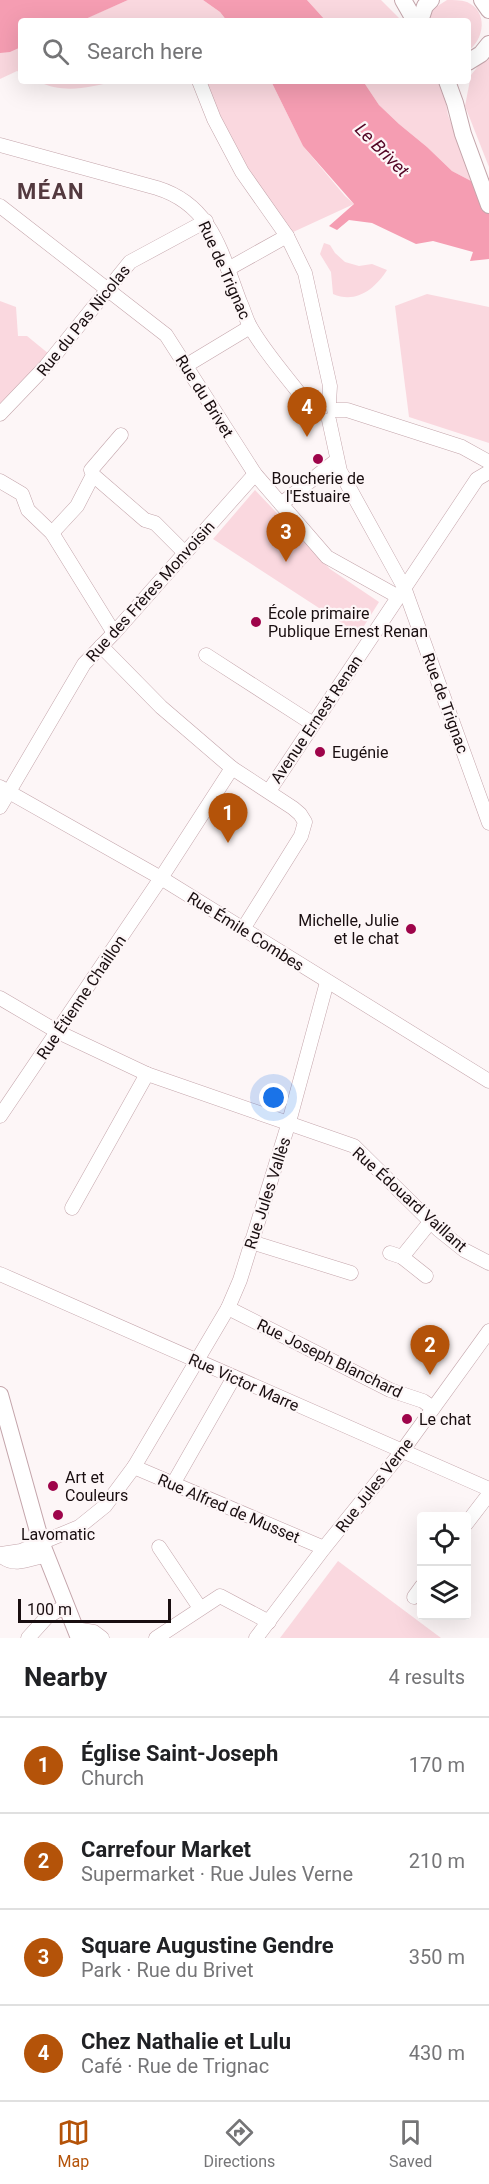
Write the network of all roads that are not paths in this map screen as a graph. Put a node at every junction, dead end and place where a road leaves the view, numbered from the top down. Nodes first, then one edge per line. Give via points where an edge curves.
1 (403, 0) edge
2 (431, 0) edge
3 (413, 18) edge
4 (421, 18) edge
5 (489, 44) edge
6 (471, 62) edge
7 (200, 84) edge
8 (448, 84) edge
9 (459, 84) edge
10 (455, 103) junction
11 (0, 145) edge
12 (489, 205) edge
13 (0, 206) edge
14 (206, 220) junction
15 (287, 236) junction
16 (228, 270) junction
17 (107, 290) junction
18 (250, 327) junction
19 (187, 365) junction
20 (327, 411) junction
21 (0, 414) edge
22 (121, 435) dead end
23 (337, 460) junction
24 (489, 462) edge
25 (489, 472) edge
26 (255, 474) junction
27 (93, 475) junction
28 (0, 481) edge
29 (281, 504) junction
30 (52, 533) junction
31 (185, 552) junction
32 (401, 591) junction
33 (114, 633) junction
34 (101, 646) junction
35 (206, 655) dead end
36 (313, 724) junction
37 (232, 768) junction
38 (5, 789) edge
39 (268, 791) junction
40 (0, 807) edge
41 (489, 823) edge
42 (161, 878) junction
43 (243, 930) junction
44 (327, 981) junction
45 (0, 998) edge
46 (58, 1032) junction
47 (147, 1074) junction
48 (489, 1081) edge
49 (0, 1116) edge
50 (289, 1122) junction
51 (72, 1208) dead end
52 (431, 1221) junction
53 (251, 1242) junction
54 (489, 1263) edge
55 (351, 1273) dead end
56 (0, 1274) edge
57 (426, 1276) dead end
58 (228, 1308) junction
59 (489, 1331) edge
60 (195, 1360) junction
61 (234, 1377) junction
62 (0, 1395) edge
63 (433, 1408) junction
64 (403, 1450) junction
65 (134, 1467) junction
66 (173, 1484) junction
67 (489, 1491) edge
68 (471, 1517) edge
69 (159, 1547) dead end
70 (324, 1548) junction
71 (43, 1549) junction
72 (0, 1555) edge
73 (65, 1606) junction
74 (200, 1608) junction
75 (268, 1622) junction
76 (77, 1634) edge
77 (28, 1638) edge
78 (102, 1638) edge
79 (156, 1638) edge
80 (256, 1638) edge

1 - 3 main road
2 - 4 main road
5 - 6 main road
7 - 15 street via 242,172
8 - 10 main road
9 - 10 main road
10 - 12 main road
11 - 14 street, Rue de Trignac via 173,193
13 - 17 street, Rue du Brivet
14 - 16 street, Rue de Trignac
14 - 17 street, Rue du Pas Nicolas via 130,261
15 - 16 street
15 - 20 street via 305,273 330,386
16 - 18 street, Rue de Trignac
17 - 19 street, Rue du Brivet via 166,335
17 - 21 street, Rue du Pas Nicolas via 46,366
18 - 19 street
18 - 20 street, Rue de Trignac via 306,402
19 - 26 street, Rue du Brivet
20 - 23 street, Rue de Trignac
20 - 24 street via 347,410 462,447
22 - 27 street via 91,470
23 - 29 street
23 - 32 street, Rue de Trignac
25 - 32 street, Avenue Ernest Renan via 477,479
26 - 29 street, Rue du Brivet
26 - 31 street, Rue des Frères Monvoisin
27 - 30 street via 77,506
27 - 31 street
28 - 30 street via 22,494 28,510
29 - 32 street, Rue du Brivet via 327,557
30 - 33 street
31 - 33 street, Rue des Frères Monvoisin
32 - 36 street, Avenue Ernest Renan
32 - 41 street, Rue de Trignac
33 - 34 street, Rue des Frères Monvoisin
34 - 37 street via 161,707
34 - 38 street, Rue des Frères Monvoisin via 84,664
35 - 36 street
36 - 39 street, Avenue Ernest Renan
37 - 39 street
37 - 42 street, Rue Étienne Chaillon
38 - 40 street, Rue des Frères Monvoisin
38 - 42 street, Rue Émile Combes
39 - 43 street via 300,813 305,822 301,836
42 - 43 street, Rue Émile Combes
42 - 46 street, Rue Étienne Chaillon
43 - 44 street, Rue Émile Combes
44 - 48 street, Rue Émile Combes
44 - 50 street, Rue Jules Vallès
45 - 46 street, Rue Édouard Vaillant
46 - 47 street, Rue Édouard Vaillant
46 - 49 street, Rue Étienne Chaillon
47 - 50 street, Rue Édouard Vaillant
47 - 51 street
50 - 52 street, Rue Édouard Vaillant via 354,1146
50 - 53 street, Rue Jules Vallès
52 - 54 street, Rue Édouard Vaillant via 464,1250
52 - 57 street via 396,1255
53 - 55 street
53 - 58 street, Rue Jules Vallès
56 - 60 street, Rue Victor Marre
58 - 60 street, Rue Jules Vallès
58 - 63 street, Rue Joseph Blanchard
59 - 63 street, Rue Jules Verne
60 - 61 street, Rue Victor Marre
60 - 65 street, Rue Jules Vallès
61 - 64 street, Rue Victor Marre
61 - 66 street
62 - 71 main road
63 - 64 street, Rue Jules Verne
64 - 67 street, Rue Victor Marre
64 - 70 street, Rue Jules Verne
65 - 66 street, Rue Alfred de Musset
65 - 71 street, Rue Jules Vallès via 105,1506
66 - 70 street, Rue Alfred de Musset
67 - 68 street
69 - 74 street
70 - 75 street, Rue Jules Verne
71 - 72 street, Rue Jules Vallès via 18,1562
71 - 73 main road
73 - 76 main road
73 - 77 street via 47,1617
74 - 75 street via 220,1596
74 - 79 street
75 - 80 street, Rue Jules Verne
76 - 78 street via 94,1632

